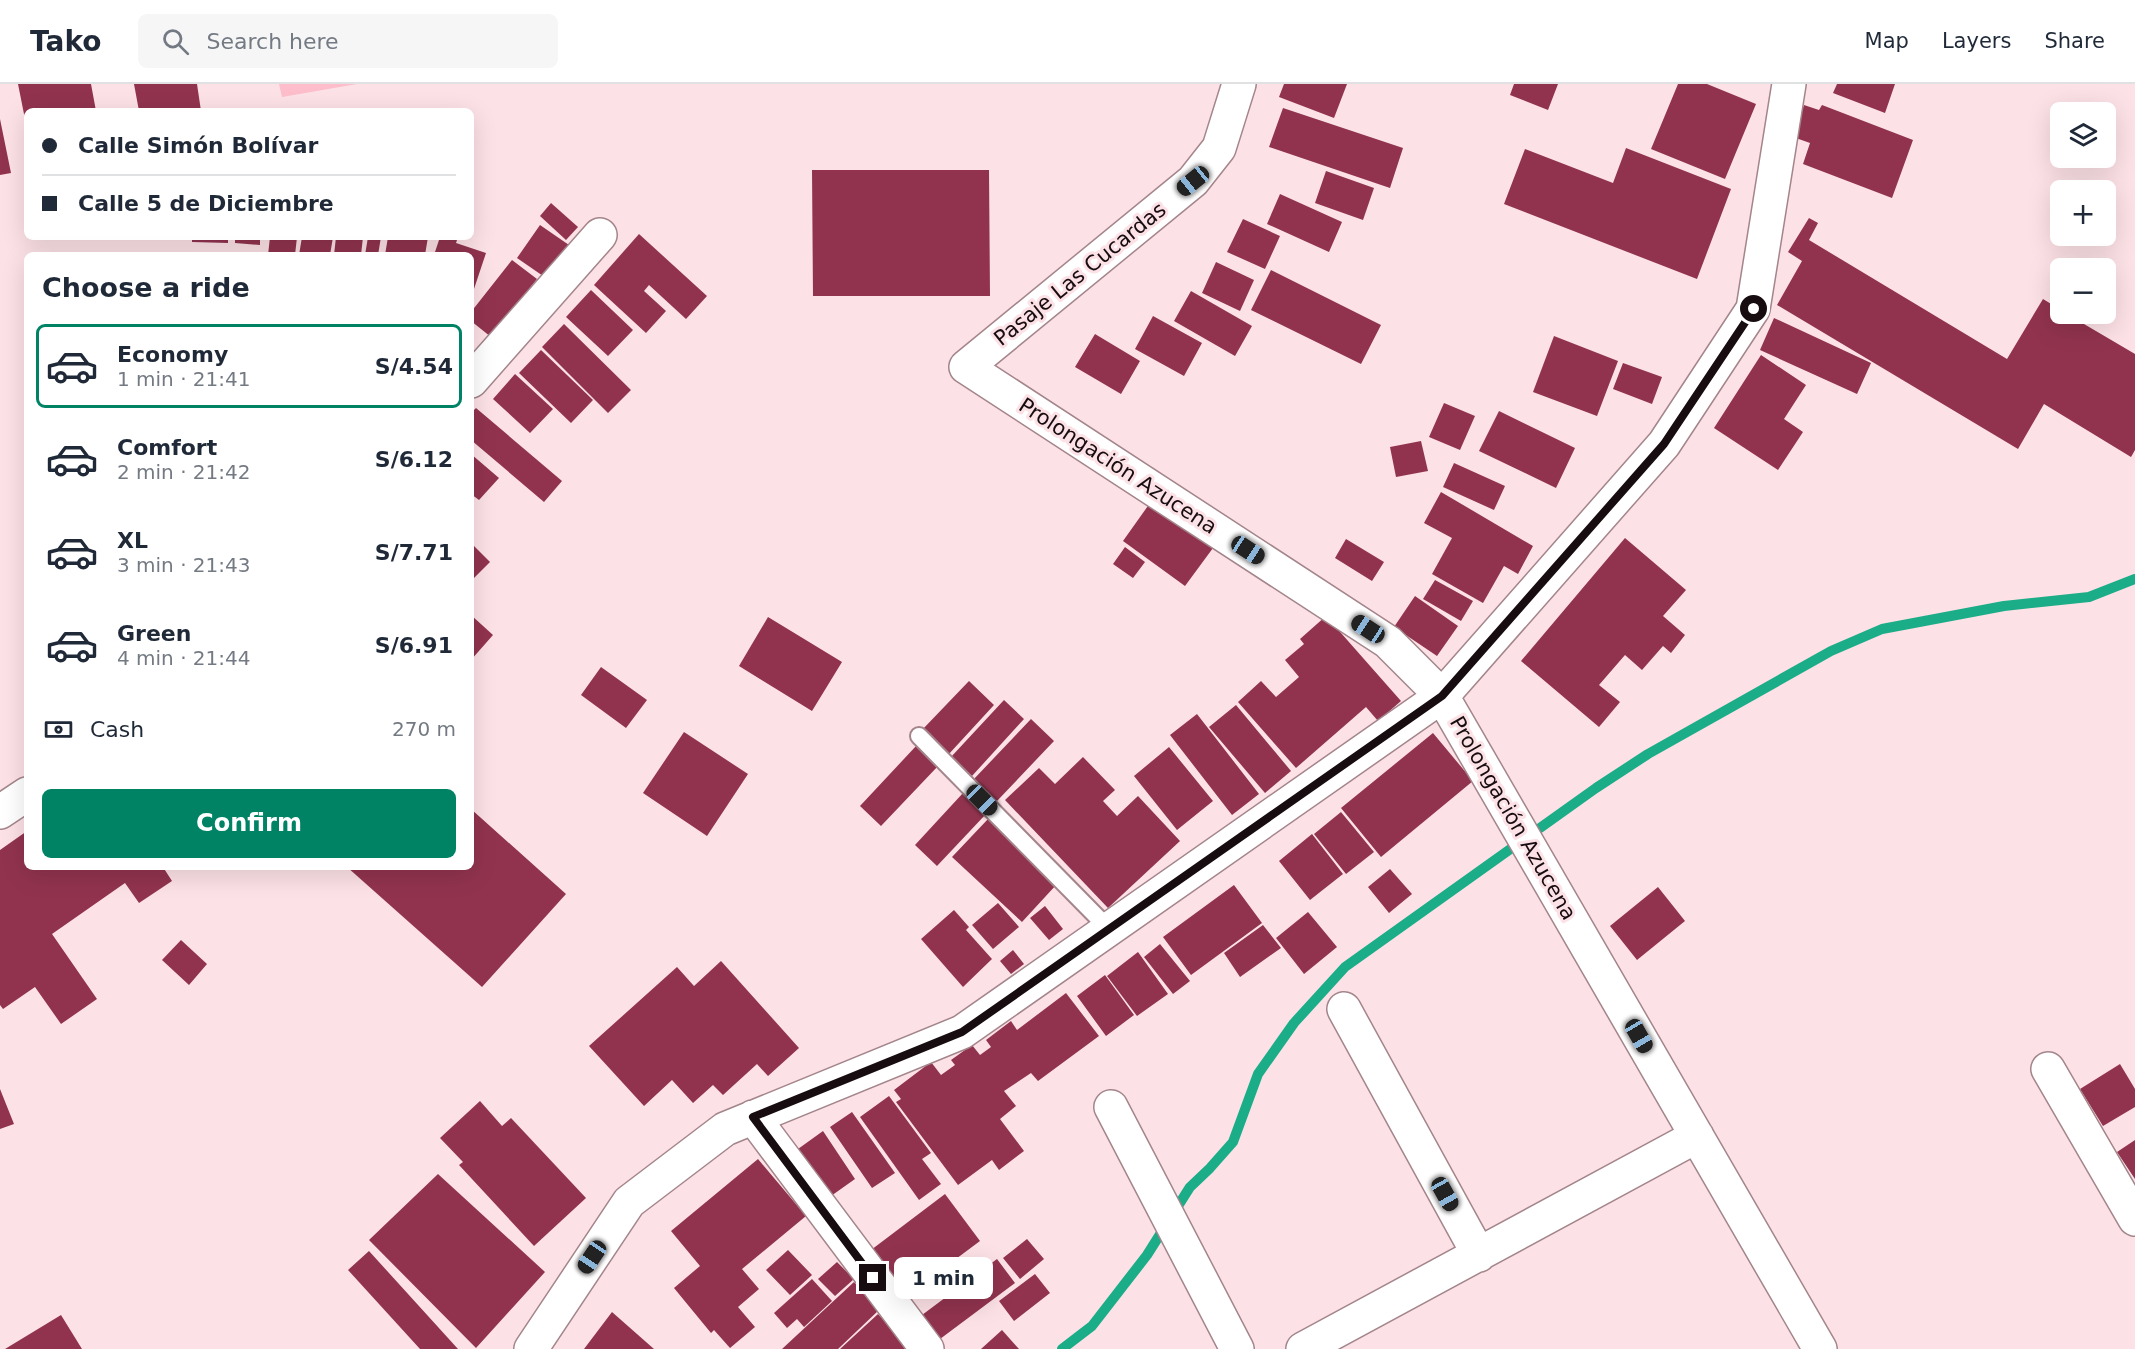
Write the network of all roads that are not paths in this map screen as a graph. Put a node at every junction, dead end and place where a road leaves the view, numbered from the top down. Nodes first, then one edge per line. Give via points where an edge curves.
1 (1239, 84) edge
2 (1789, 84) edge
3 (600, 234) dead end
4 (966, 367) joint
5 (474, 378) edge
6 (1442, 696) junction
7 (919, 736) dead end
8 (24, 796) edge
9 (0, 812) edge
10 (1109, 929) junction
11 (1344, 1009) dead end
12 (2048, 1068) dead end
13 (1111, 1107) dead end
14 (753, 1117) junction
15 (1697, 1136) junction
16 (2135, 1219) edge
17 (1479, 1255) junction
18 (531, 1349) edge
19 (927, 1349) edge
20 (1237, 1349) edge
21 (1303, 1349) edge
22 (1820, 1349) edge

1 - 4 street, Pasaje Las Cucardas via 1219,148 1193,181
2 - 6 street via 1754,309 1664,444
3 - 5 street
4 - 6 street, Prolongación Azucena via 1388,642
6 - 10 street
6 - 15 street, Prolongación Azucena
7 - 10 lane
8 - 9 street
10 - 14 street via 962,1032
11 - 17 street
12 - 16 street
13 - 20 street
14 - 18 street via 725,1129 629,1202
14 - 19 street
15 - 17 street
15 - 22 street, Prolongación Azucena
17 - 21 street

